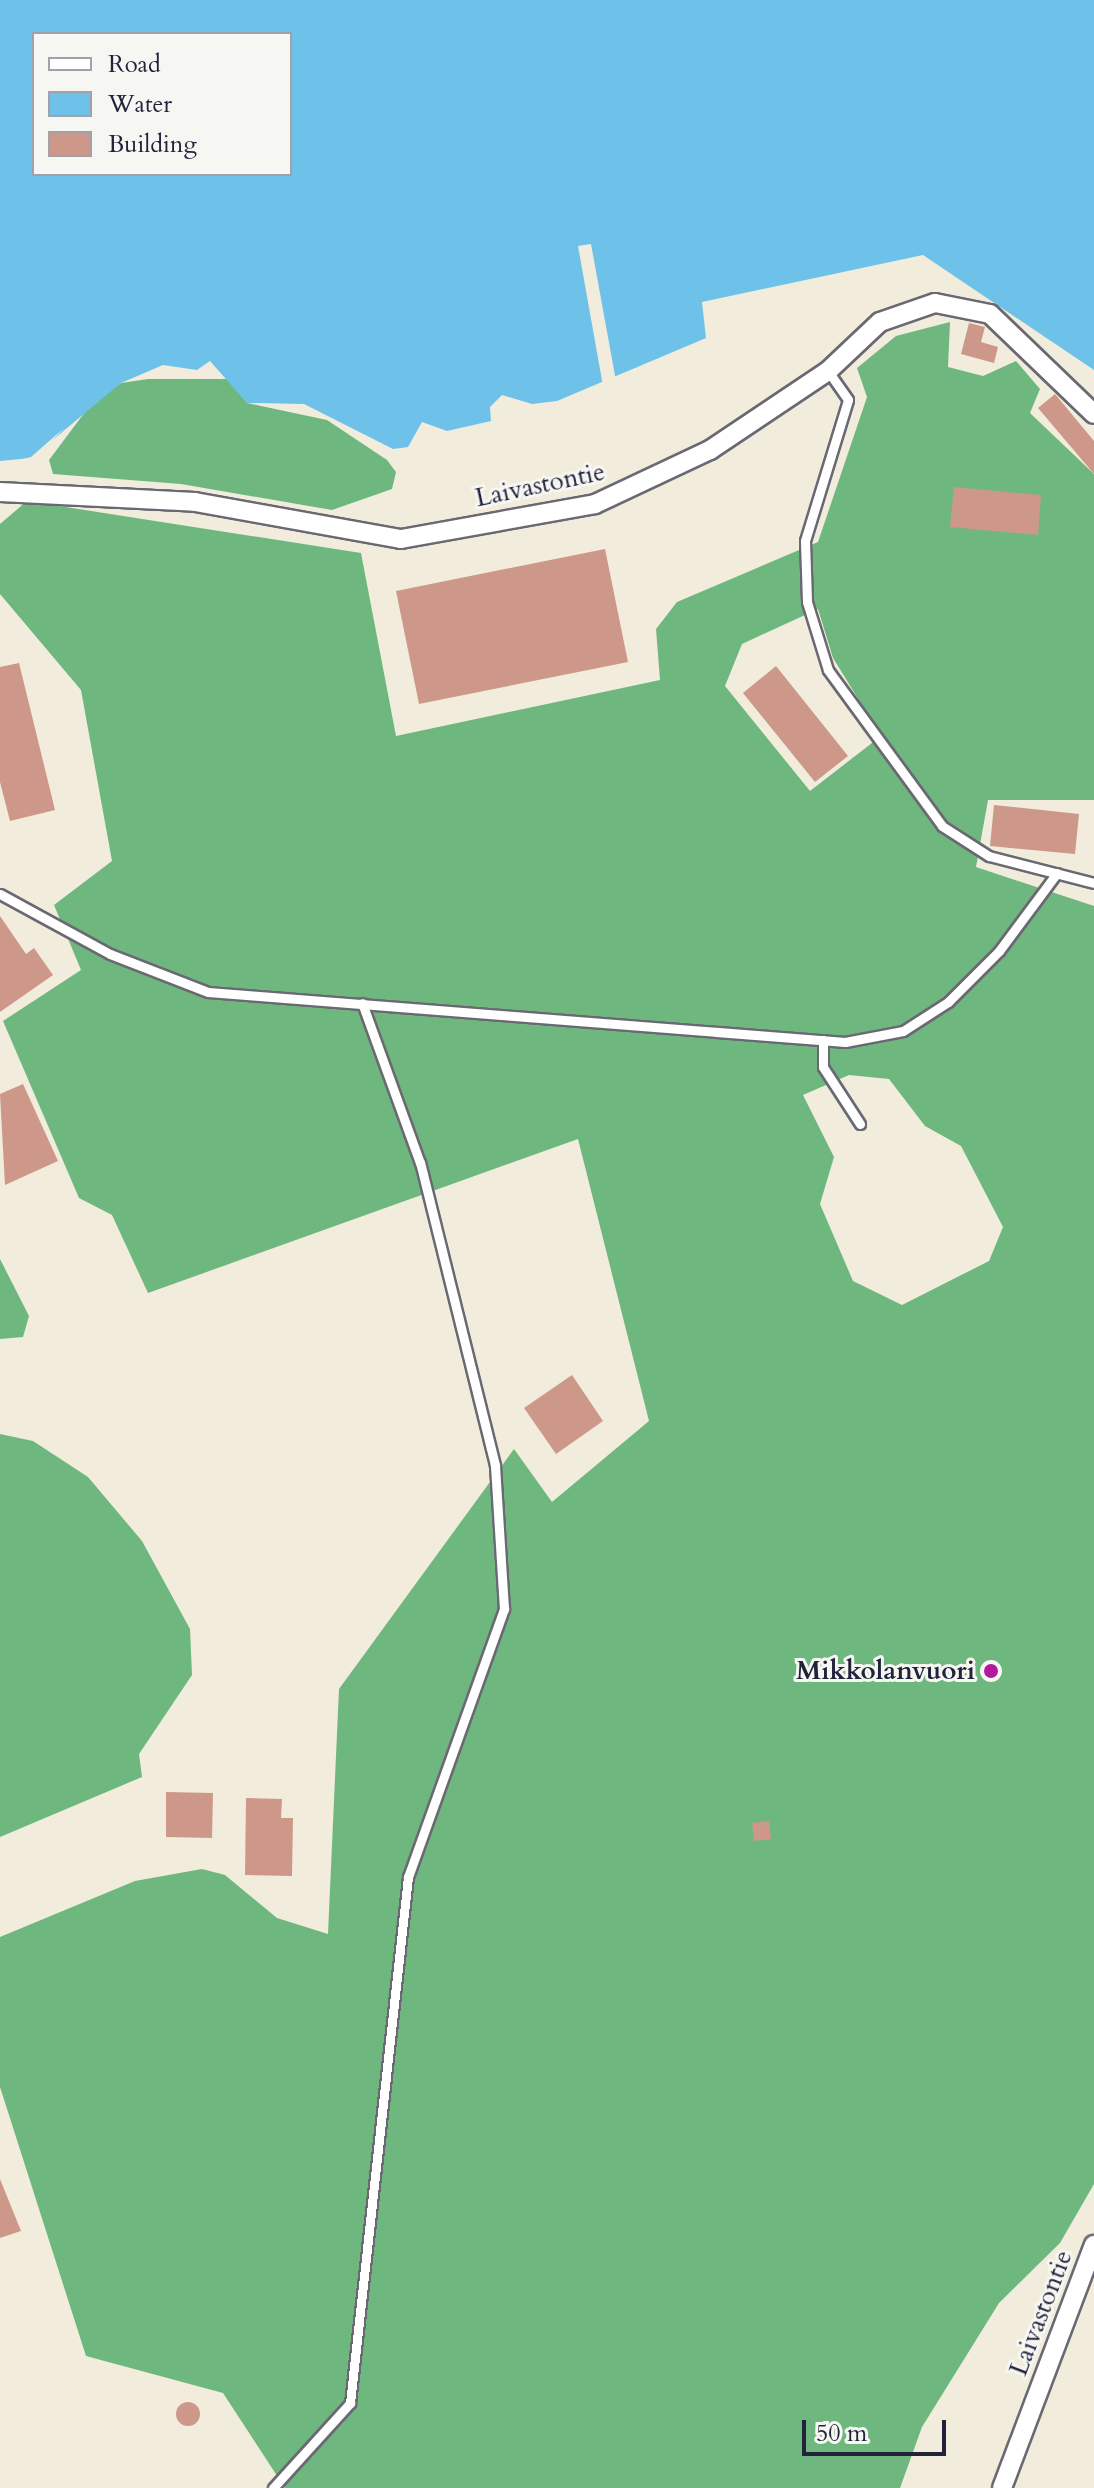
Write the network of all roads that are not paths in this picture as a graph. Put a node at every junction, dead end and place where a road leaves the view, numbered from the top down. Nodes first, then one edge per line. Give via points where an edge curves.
1 (828, 371) junction
2 (1094, 414) edge
3 (0, 492) edge
4 (1057, 873) junction
5 (1094, 883) edge
6 (0, 894) edge
7 (362, 1003) junction
8 (823, 1040) junction
9 (860, 1124) dead end
10 (1094, 2245) edge
11 (273, 2488) edge
12 (1002, 2488) edge

1 - 2 street, Laivastontie via 880,322 935,303 990,314
1 - 3 street, Laivastontie via 647,484 595,504 401,539 195,502
1 - 4 lane via 848,400 805,541 807,602 828,670 942,826 989,856
4 - 5 lane
4 - 8 lane via 999,951 948,1002 903,1031
6 - 7 lane via 110,954 208,992
7 - 8 lane
7 - 11 lane via 420,1163 495,1465 504,1609 408,1877 350,2403
8 - 9 lane via 823,1067
10 - 12 street, Laivastontie

